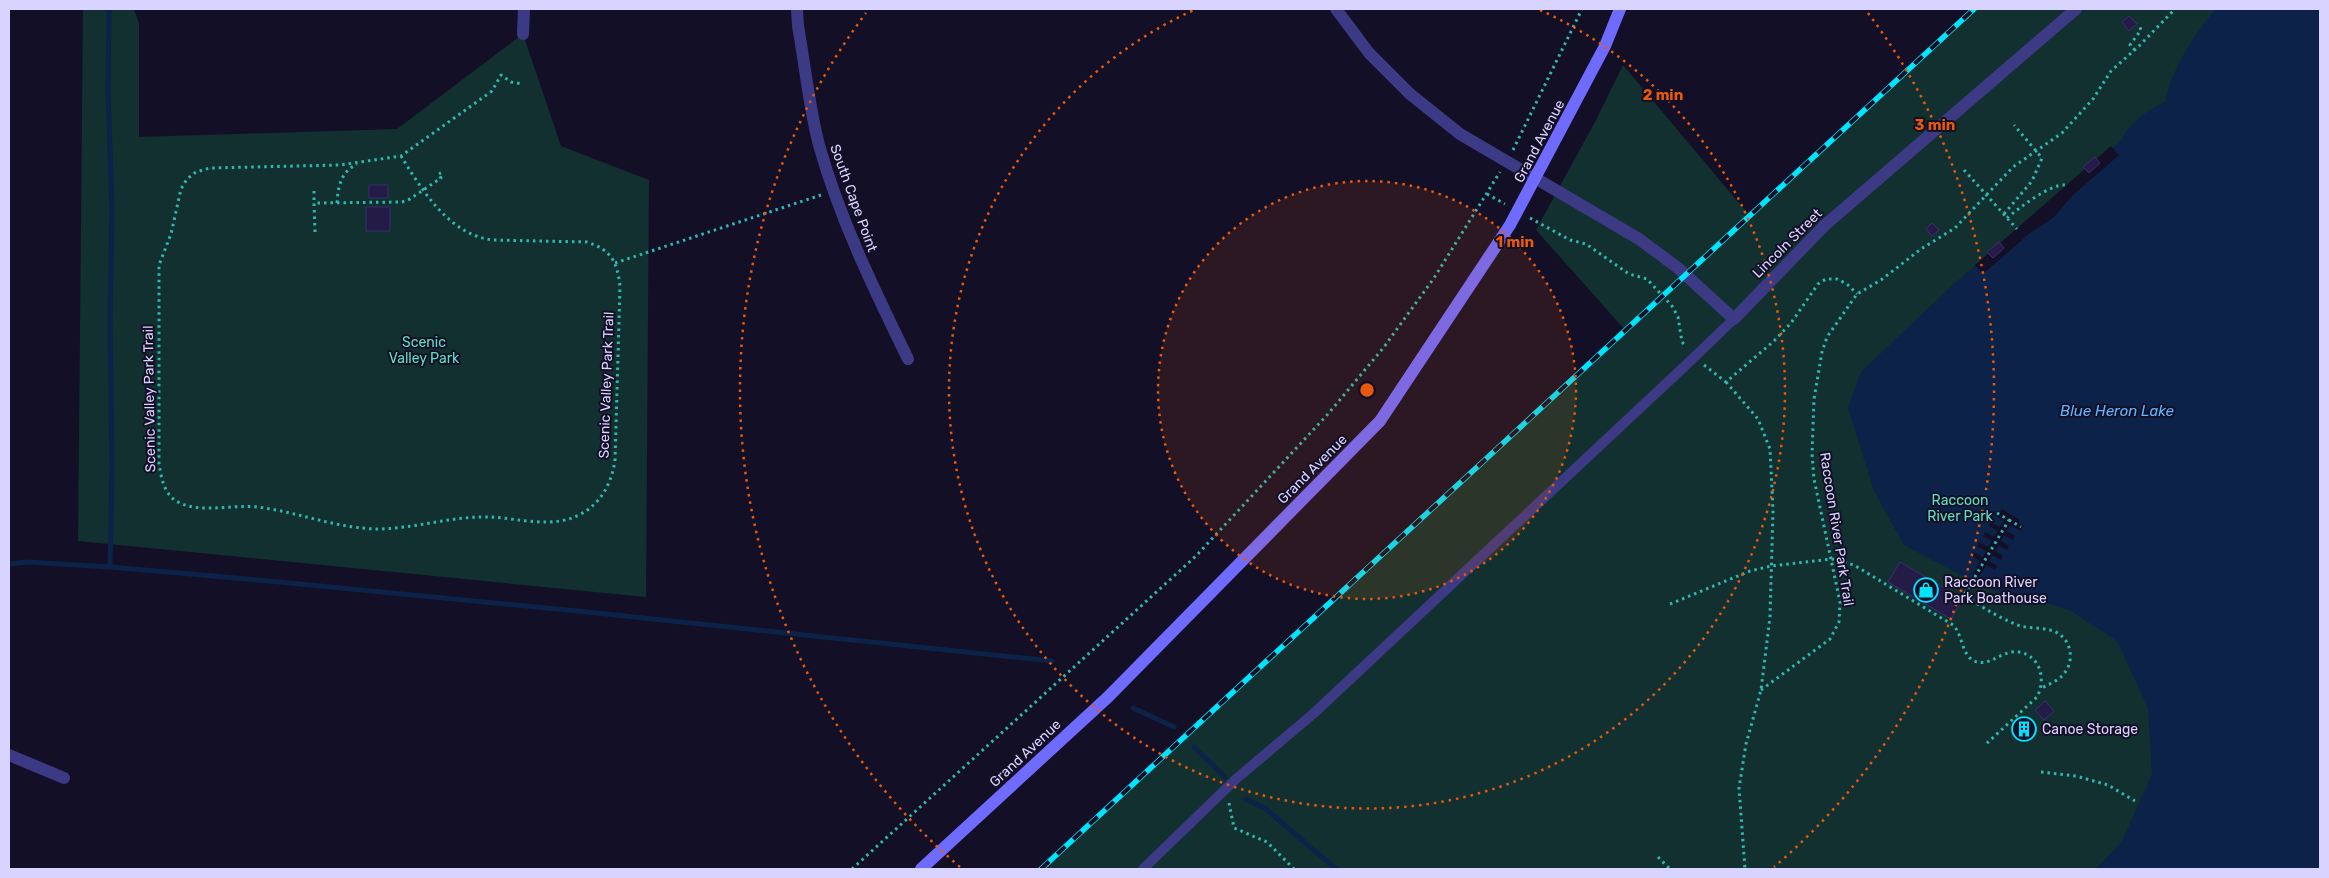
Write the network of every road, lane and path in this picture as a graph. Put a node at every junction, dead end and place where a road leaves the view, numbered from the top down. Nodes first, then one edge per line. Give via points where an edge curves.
1 (524, 9) edge
2 (797, 9) edge
3 (1336, 9) edge
4 (1582, 9) edge
5 (1620, 9) edge
6 (2068, 9) edge
7 (2076, 9) edge
8 (2175, 9) edge
9 (2139, 25) dead end
10 (2048, 32) junction
11 (524, 34) dead end
12 (2135, 50) junction
13 (522, 84) dead end
14 (2014, 125) dead end
15 (1517, 144) dead end
16 (2037, 152) junction
17 (401, 156) junction
18 (359, 163) junction
19 (1964, 170) dead end
20 (441, 173) dead end
21 (1496, 178) dead end
22 (1537, 178) junction
23 (2065, 186) dead end
24 (314, 191) dead end
25 (423, 191) junction
26 (833, 191) junction
27 (1486, 194) junction
28 (1987, 196) junction
29 (1495, 199) dead end
30 (314, 203) junction
31 (337, 203) junction
32 (2004, 214) junction
33 (2007, 218) junction
34 (2017, 229) dead end
35 (315, 232) dead end
36 (615, 263) junction
37 (1734, 318) junction
38 (908, 359) dead end
39 (1726, 382) dead end
40 (1997, 514) dead end
41 (2008, 520) junction
42 (2020, 527) dead end
43 (1832, 559) junction
44 (1771, 566) junction
45 (1670, 604) dead end
46 (2042, 688) junction
47 (1761, 690) junction
48 (1985, 745) dead end
49 (9, 755) edge
50 (2040, 772) dead end
51 (64, 778) dead end
52 (1226, 789) junction
53 (2135, 801) dead end
54 (1658, 856) dead end
55 (852, 869) edge
56 (921, 869) edge
57 (1143, 869) edge
58 (1294, 869) edge
59 (1670, 869) edge
60 (1745, 869) edge

1 - 11 street
2 - 26 street, South Cape Point via 819,143
3 - 22 street via 1369,53 1410,94 1460,134
4 - 15 path
5 - 22 main road, Grand Avenue via 1605,46
6 - 10 street, Lincoln Street
7 - 10 street, Lincoln Street
8 - 12 path, Raccoon River Park Trail
9 - 12 path via 2141,30 2130,44
10 - 37 street, Lincoln Street via 1825,225
12 - 16 path, Raccoon River Park Trail via 2111,71 2078,117
13 - 17 path, Scenic Valley Park Trail via 511,82 502,75 492,91
14 - 16 path
16 - 28 path, Raccoon River Park Trail via 2013,168
16 - 32 path via 2042,158 2036,175
17 - 18 path, Scenic Valley Park Trail
17 - 25 path
18 - 31 path via 349,168 341,179
18 - 36 path, Scenic Valley Park Trail via 210,168 196,172 181,189 170,234 161,255 158,290 159,463 166,490 177,502 200,508 256,507 330,524 380,528 468,517 544,522 578,516 592,507 606,491 615,461 620,286
19 - 28 path
20 - 25 path via 438,174 441,178
21 - 27 path
22 - 37 street via 1639,238
22 - 56 main road, Grand Avenue via 1497,246 1380,421 1108,697
23 - 33 path via 2035,198
24 - 30 path
25 - 31 path via 402,202
25 - 36 path via 462,230 481,238 587,242 601,247
26 - 36 path
26 - 38 street, South Cape Point via 861,261
27 - 29 path
27 - 55 path via 1434,278 1384,347 1328,414 1202,549
28 - 32 path
28 - 43 path, Raccoon River Park Trail via 1955,228 1857,294 1828,336 1814,399 1812,454 1819,506
30 - 31 path
30 - 35 path
32 - 33 path
33 - 34 path
37 - 52 lane via 1313,714
39 - 44 path via 1758,420 1770,449
40 - 41 path
41 - 42 path
41 - 46 path via 1964,595 2016,625 2051,630 2070,645 2066,671 2061,678
43 - 44 path
43 - 46 path via 1854,565 1953,625 1960,632 1967,654 1974,660 1981,662 2008,652 2028,655 2040,671
43 - 47 path, Raccoon River Park Trail via 1840,602 1839,622 1834,632 1818,650
44 - 45 path via 1742,574
44 - 47 path via 1770,617
46 - 48 path via 2029,706
47 - 60 path via 1741,766
49 - 51 street
50 - 53 path via 2076,776 2108,786
52 - 57 lane
52 - 58 path via 1234,828 1267,842
54 - 59 path

